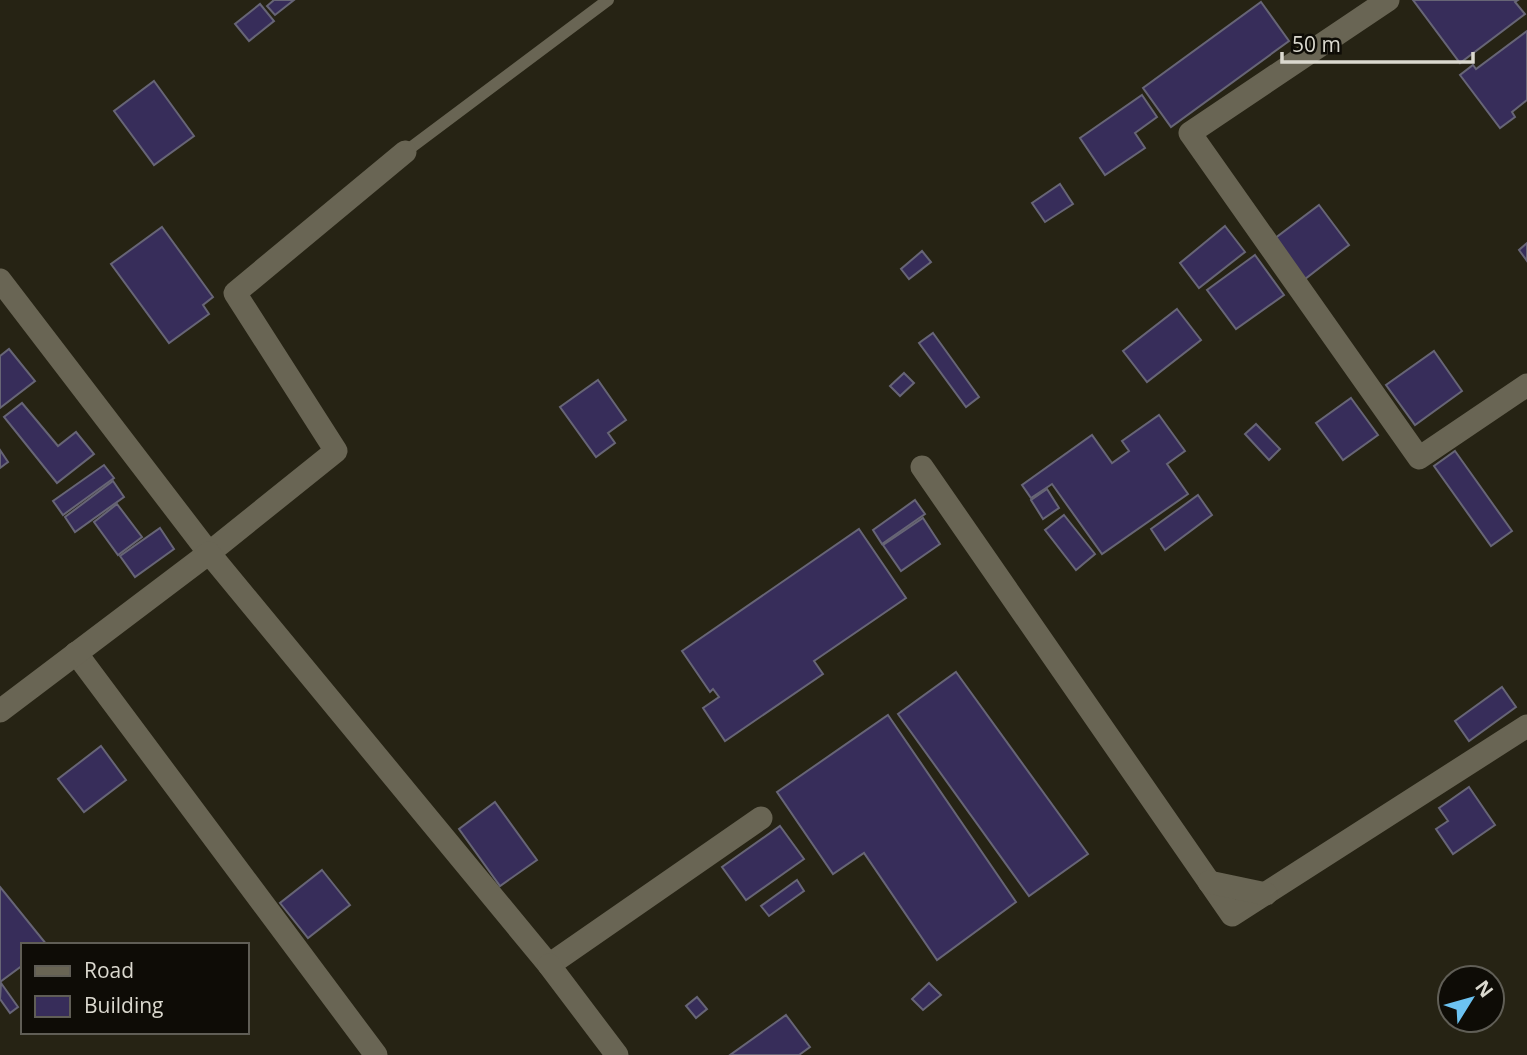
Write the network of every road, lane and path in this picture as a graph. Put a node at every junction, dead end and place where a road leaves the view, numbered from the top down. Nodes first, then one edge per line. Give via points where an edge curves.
1 (608, 0) edge
2 (1388, 0) edge
3 (405, 152) joint
4 (0, 279) edge
5 (1527, 385) edge
6 (922, 467) dead end
7 (209, 553) junction
8 (76, 653) junction
9 (0, 711) edge
10 (1527, 726) edge
11 (761, 818) dead end
12 (549, 965) junction
13 (376, 1055) edge
14 (617, 1055) edge

1 - 3 lane
2 - 5 street via 1190,133 1419,458
3 - 7 street via 235,293 336,451
4 - 7 street
6 - 10 street via 1232,915
7 - 8 street
7 - 12 street
8 - 9 street
8 - 13 street
11 - 12 street
12 - 14 street

